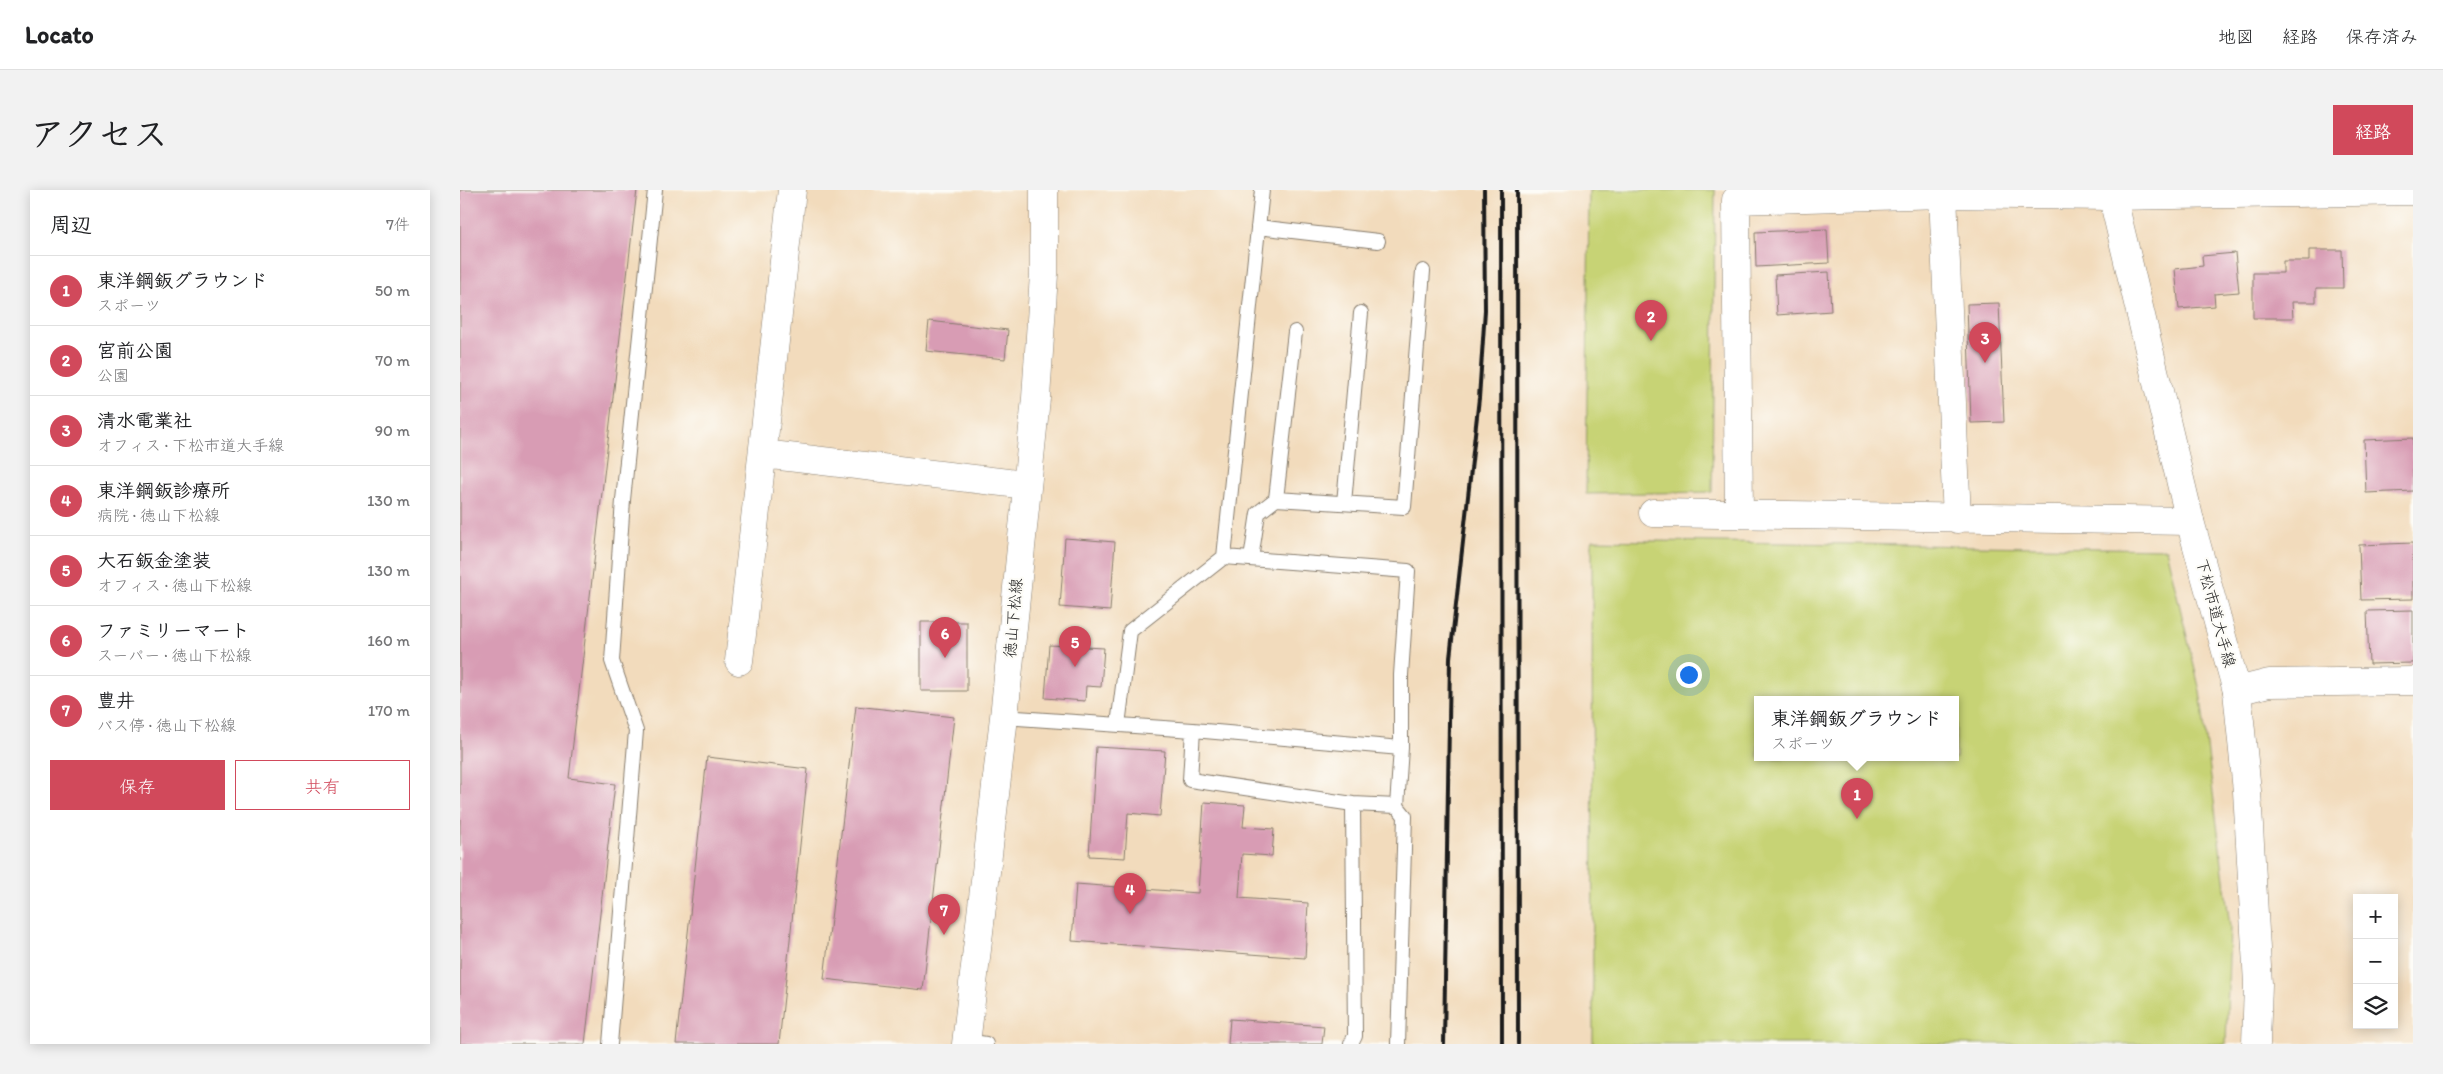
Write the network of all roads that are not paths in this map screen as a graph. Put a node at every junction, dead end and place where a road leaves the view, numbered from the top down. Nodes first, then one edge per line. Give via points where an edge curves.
1 (656, 190) edge
2 (792, 190) edge
3 (1044, 190) edge
4 (1262, 190) edge
5 (2413, 191) edge
6 (2112, 193) edge
7 (1761, 194) edge
8 (1943, 194) junction
9 (1258, 227) junction
10 (1378, 241) dead end
11 (1423, 270) dead end
12 (1361, 313) dead end
13 (1295, 332) dead end
14 (763, 454) junction
15 (1026, 485) junction
16 (1276, 499) junction
17 (1344, 503) junction
18 (1653, 513) dead end
19 (1739, 513) junction
20 (1957, 519) junction
21 (2190, 521) junction
22 (1224, 557) junction
23 (1251, 559) junction
24 (738, 661) dead end
25 (2413, 681) edge
26 (2237, 692) junction
27 (1004, 717) junction
28 (1118, 725) junction
29 (1193, 730) junction
30 (1401, 748) junction
31 (1353, 804) junction
32 (1397, 806) junction
33 (973, 1043) edge
34 (610, 1044) edge
35 (1351, 1044) edge
36 (1398, 1044) edge
37 (2256, 1044) edge

1 - 34 lane via 623,500 612,661 636,731
2 - 14 street
3 - 15 street, 徳山下松線 via 1044,274 1036,398
4 - 9 lane
5 - 6 street
6 - 8 street
6 - 21 street, 下松市道大手線
7 - 8 street
7 - 19 street via 1736,200
8 - 20 street
9 - 10 lane
9 - 22 lane
11 - 17 lane via 1404,507
12 - 17 lane
13 - 16 lane
14 - 15 street
14 - 24 street
15 - 27 street, 徳山下松線
16 - 17 lane
16 - 23 lane via 1258,514
18 - 19 street
19 - 20 street
20 - 21 street
21 - 26 street, 下松市道大手線
22 - 23 lane
22 - 28 lane via 1130,631
23 - 30 lane via 1408,571 1401,675
25 - 26 street via 2269,683
26 - 37 street, 下松市道大手線 via 2247,791 2258,984
27 - 28 lane
27 - 33 street, 徳山下松線
28 - 29 lane
29 - 30 lane
29 - 31 lane via 1190,780
30 - 32 lane
31 - 32 lane
31 - 35 lane via 1355,1036
32 - 36 lane via 1405,816

